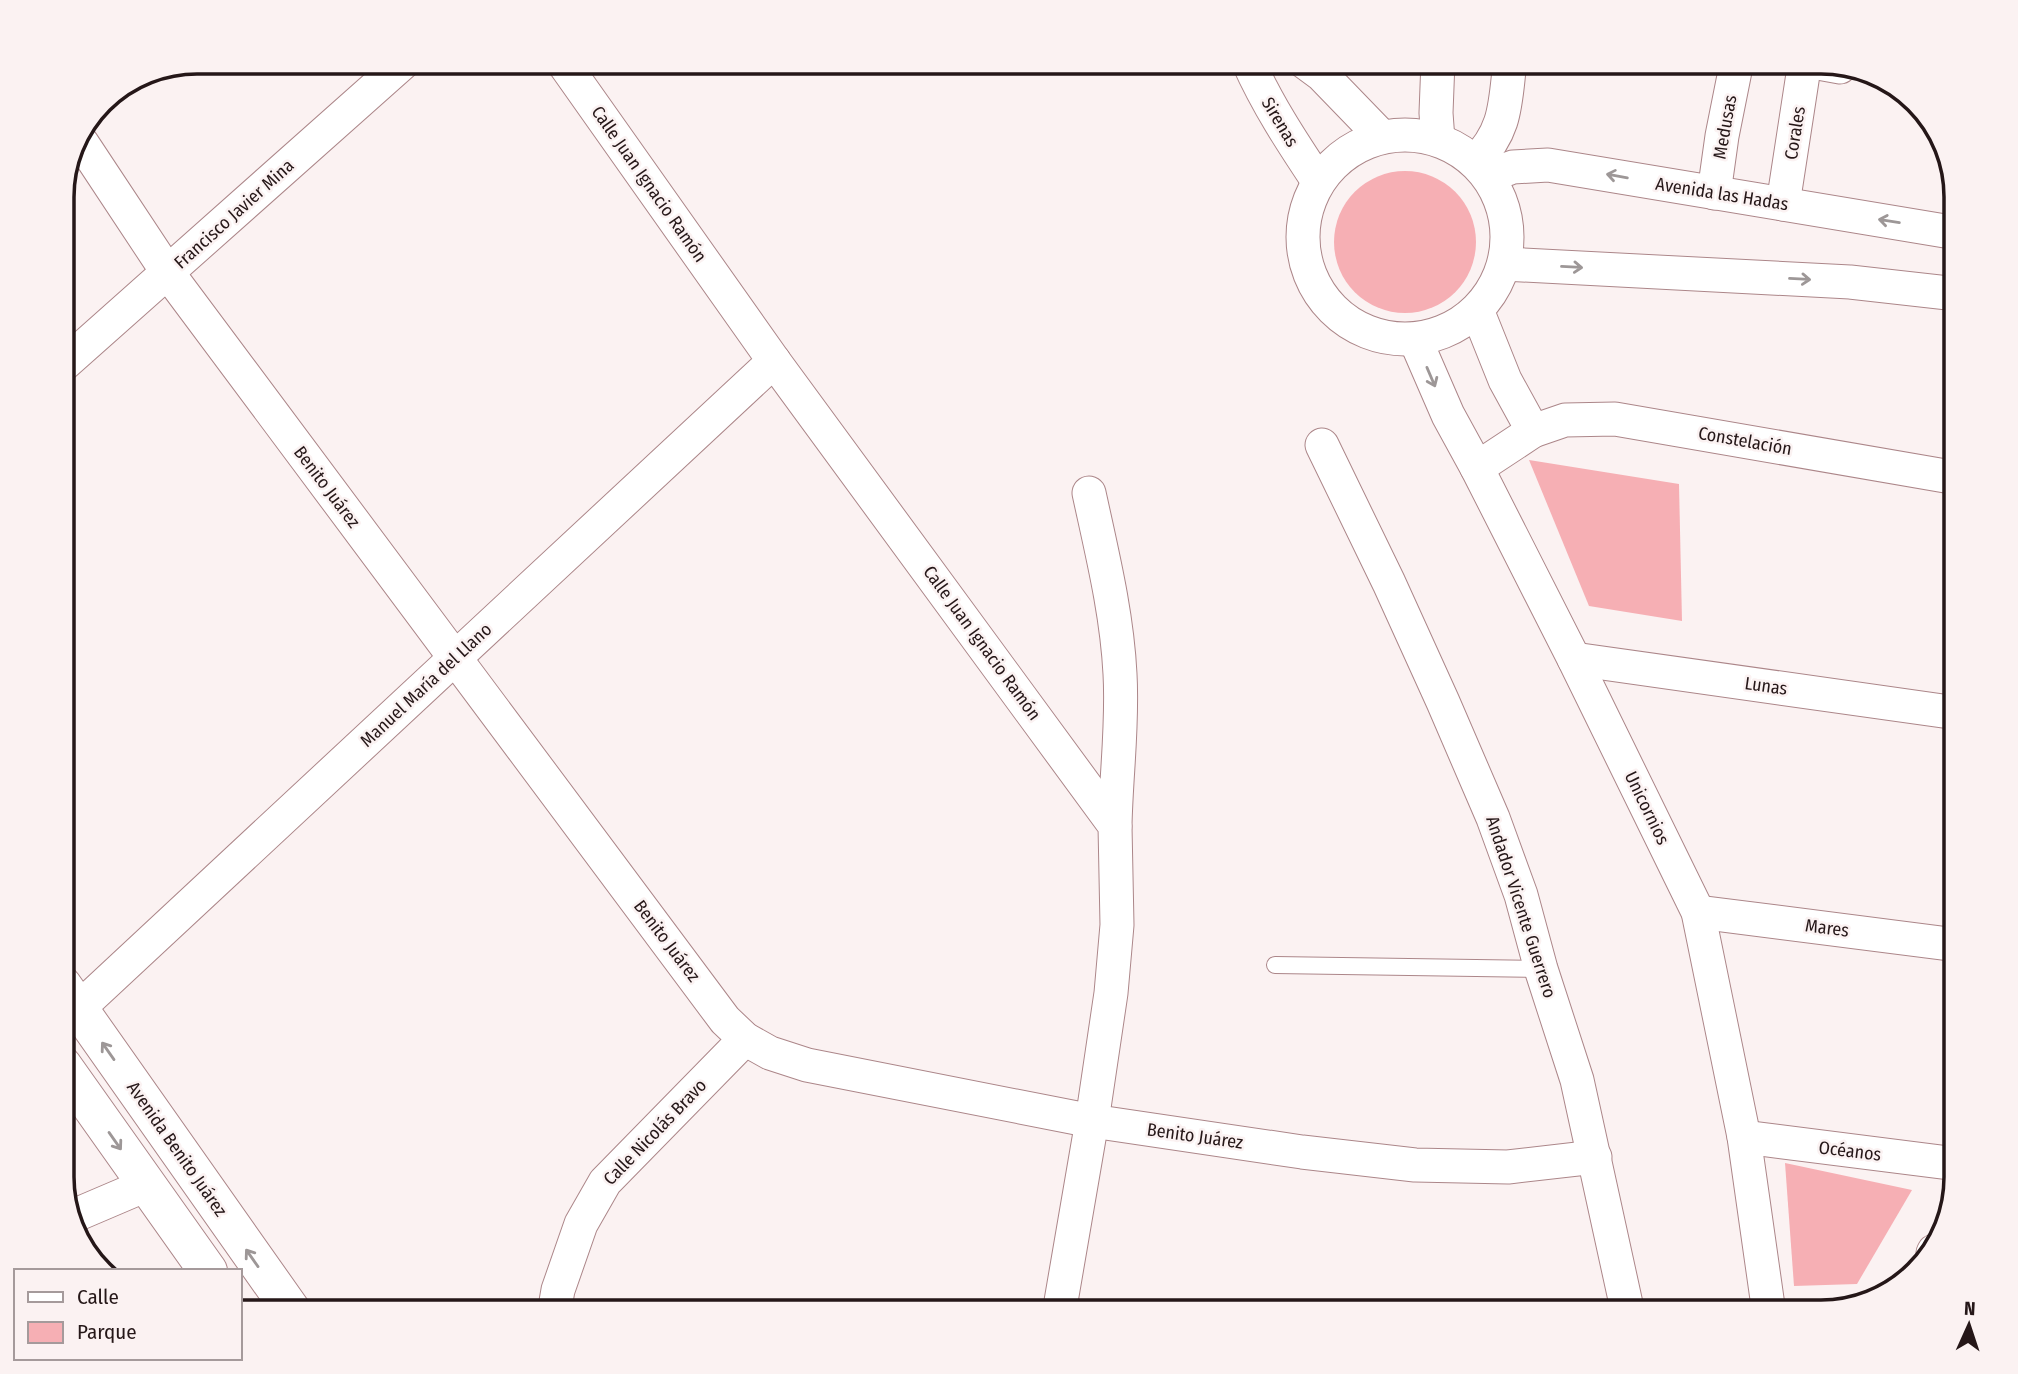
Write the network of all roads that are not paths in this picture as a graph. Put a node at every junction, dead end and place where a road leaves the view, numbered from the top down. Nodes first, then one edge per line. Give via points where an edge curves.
1 (390, 74) edge
2 (571, 74) edge
3 (1254, 74) edge
4 (1321, 74) edge
5 (1438, 74) edge
6 (1508, 74) edge
7 (1734, 74) edge
8 (1804, 74) edge
9 (1382, 137) junction
10 (1438, 140) junction
11 (84, 146) edge
12 (1481, 169) junction
13 (1318, 181) junction
14 (1714, 192) junction
15 (1783, 204) junction
16 (1944, 231) edge
17 (1504, 264) junction
18 (168, 273) junction
19 (1944, 293) edge
20 (1477, 310) junction
21 (1415, 339) junction
22 (74, 355) edge
23 (774, 361) junction
24 (1533, 431) junction
25 (1321, 445) dead end
26 (1477, 468) junction
27 (1944, 476) edge
28 (1089, 493) dead end
29 (455, 658) junction
30 (1574, 659) junction
31 (1944, 711) edge
32 (1115, 825) junction
33 (1698, 912) junction
34 (1944, 943) edge
35 (1275, 965) dead end
36 (1541, 969) junction
37 (74, 993) edge
38 (74, 1003) edge
39 (745, 1039) junction
40 (74, 1082) edge
41 (1092, 1121) junction
42 (1744, 1137) junction
43 (1595, 1157) junction
44 (1944, 1162) edge
45 (146, 1185) junction
46 (79, 1214) edge
47 (207, 1269) edge
48 (284, 1300) edge
49 (556, 1300) edge
50 (1061, 1300) edge
51 (1625, 1300) edge
52 (1767, 1300) edge

1 - 18 street, Francisco Javier Mina
2 - 23 street, Calle Juan Ignacio Ramón
3 - 13 street, Sirenas
4 - 9 street
5 - 10 street
6 - 12 street via 1502,122
7 - 14 street, Medusas
8 - 15 street, Corales
9 - 10 street via 1410,134
9 - 13 street via 1345,152
10 - 12 street
11 - 18 street, Benito Juárez
14 -> 12 street, Avenida las Hadas via 1548,165
12 - 17 street via 1502,203 1507,233
13 - 21 street via 1302,224 1306,269 1331,309 1370,334
14 - 15 street, Avenida las Hadas
16 -> 15 street, Avenida las Hadas
17 -> 19 street via 1850,282
17 - 20 street
18 - 22 street, Francisco Javier Mina
18 - 29 street, Benito Juárez
20 - 21 street via 1448,330
20 - 24 street via 1505,380
21 -> 26 street, Unicornios
23 - 29 street, Manuel María del Llano
23 - 32 street, Calle Juan Ignacio Ramón
24 - 26 street, Constelación
24 - 27 street, Constelación via 1565,420 1615,419
25 - 36 street, Andador Vicente Guerrero via 1389,583 1493,818
26 - 30 street, Unicornios
28 - 32 street via 1111,594 1120,672
29 - 37 street, Manuel María del Llano
29 - 39 street, Benito Juárez via 725,1020
30 - 31 street, Lunas
30 - 33 street, Unicornios
32 - 41 street via 1117,925
33 - 34 street, Mares
33 - 42 street, Unicornios
35 - 36 lane
36 - 43 street, Andador Vicente Guerrero via 1577,1080
48 -> 38 main road, Avenida Benito Juárez
39 - 41 street, Benito Juárez via 807,1065
39 - 49 street, Calle Nicolás Bravo via 604,1182 581,1224
40 -> 45 main road
41 - 43 street, Benito Juárez via 1415,1165 1508,1167
41 - 50 street
42 - 44 street, Océanos
42 - 52 street, Unicornios
43 - 51 street, Andador Vicente Guerrero
45 - 46 street
45 - 47 main road

